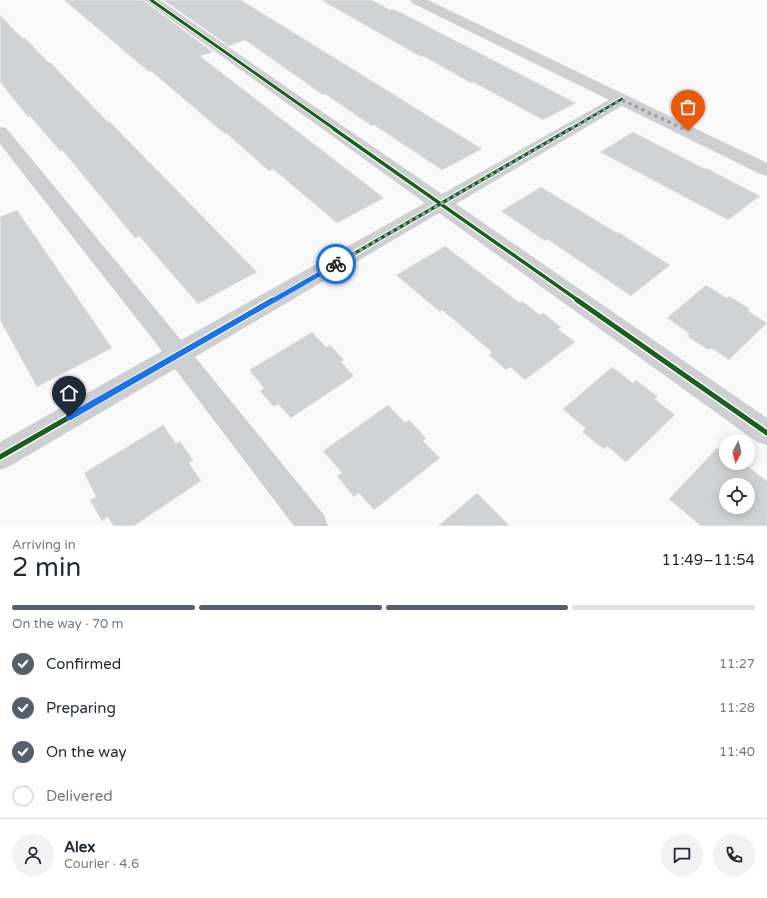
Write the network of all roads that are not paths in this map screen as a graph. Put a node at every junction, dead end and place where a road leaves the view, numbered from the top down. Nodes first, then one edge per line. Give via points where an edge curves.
1 (151, 0) edge
2 (416, 0) edge
3 (622, 100) junction
4 (0, 132) edge
5 (767, 170) edge
6 (440, 204) junction
7 (178, 354) junction
8 (767, 433) edge
9 (0, 457) edge
10 (314, 526) edge

1 - 6 street
2 - 3 street
3 - 5 street
3 - 6 street
4 - 7 street
6 - 7 street
6 - 8 street
7 - 9 street
7 - 10 street

